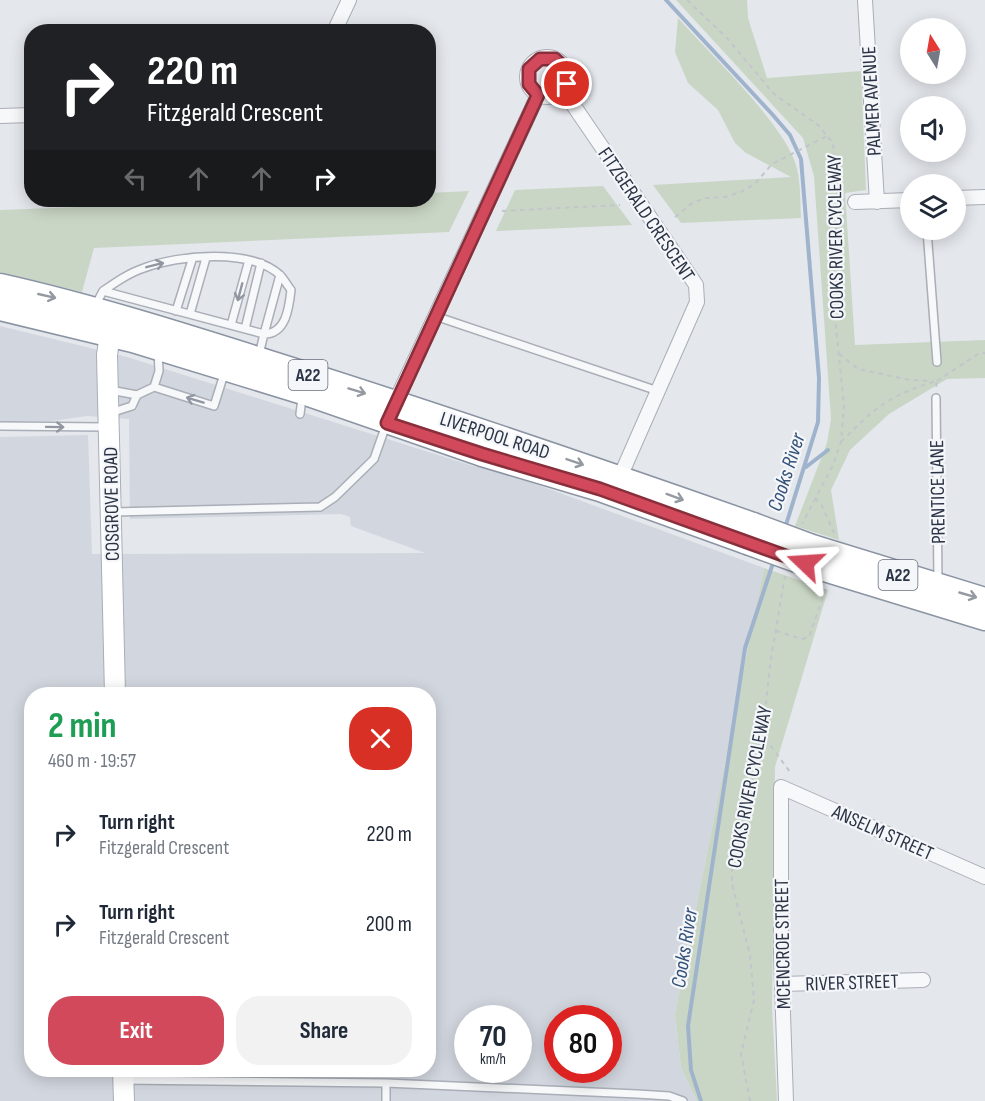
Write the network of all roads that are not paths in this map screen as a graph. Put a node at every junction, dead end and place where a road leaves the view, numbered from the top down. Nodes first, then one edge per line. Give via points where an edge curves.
1 (349, 0) edge
2 (865, 0) edge
3 (338, 24) edge
4 (563, 90) junction
5 (538, 95) junction
6 (24, 115) edge
7 (0, 116) edge
8 (985, 197) edge
9 (966, 198) edge
10 (900, 200) edge
11 (877, 201) junction
12 (855, 202) dead end
13 (928, 240) edge
14 (206, 258) junction
15 (192, 260) junction
16 (249, 260) junction
17 (261, 263) junction
18 (280, 275) junction
19 (0, 286) edge
20 (0, 308) edge
21 (177, 311) junction
22 (105, 312) junction
23 (190, 314) junction
24 (435, 316) junction
25 (231, 325) junction
26 (245, 329) junction
27 (264, 334) junction
28 (157, 348) junction
29 (258, 358) junction
30 (937, 362) road end
31 (225, 369) junction
32 (154, 387) junction
33 (107, 390) junction
34 (658, 391) junction
35 (137, 395) junction
36 (936, 398) road end
37 (391, 413) junction
38 (109, 420) junction
39 (0, 426) edge
40 (620, 477) junction
41 (111, 512) junction
42 (750, 534) junction
43 (806, 546) junction
44 (938, 586) junction
45 (985, 600) edge
46 (985, 618) edge
47 (115, 687) edge
48 (781, 787) joint
49 (985, 877) edge
50 (923, 980) dead end
51 (782, 984) junction
52 (124, 1077) edge
53 (190, 1077) edge
54 (386, 1083) junction
55 (124, 1101) edge
56 (386, 1101) edge
57 (682, 1101) edge
58 (786, 1101) edge

1 - 3 street
2 - 11 street, PALMER AVENUE
4 - 5 street via 552,97
4 - 5 street, FITZGERALD CRESCENT via 567,76 561,63 540,59 533,63 527,77 532,91
4 - 34 street, FITZGERALD CRESCENT via 696,285 697,302
5 - 24 street
6 - 7 street
8 - 9 street
10 - 11 street
11 - 12 street
13 - 30 lane
14 - 15 lane
14 - 16 lane via 238,256
14 - 23 lane
15 - 21 lane
22 -> 15 lane via 143,268
16 - 17 lane
16 -> 25 lane
17 - 18 lane
17 - 26 lane
18 - 27 lane
18 - 27 lane via 291,290 290,298 280,329
19 -> 22 highway, LIVERPOOL ROAD / A22
20 - 22 highway, LIVERPOOL ROAD / A22
21 - 22 lane
21 - 23 lane
22 - 28 highway, LIVERPOOL ROAD / A22
22 - 29 highway, LIVERPOOL ROAD / A22
22 - 33 main road, COSGROVE ROAD
23 - 25 lane
24 - 34 lane
24 - 37 street
25 - 26 lane
26 - 27 lane
27 - 29 lane
28 - 31 highway, LIVERPOOL ROAD / A22
28 - 32 lane via 159,365
29 -> 37 highway, LIVERPOOL ROAD / A22
31 -> 32 lane via 214,406
31 - 37 highway, LIVERPOOL ROAD / A22 via 302,403
32 - 35 lane
33 - 35 lane
33 - 38 main road, COSGROVE ROAD
34 - 40 street, FITZGERALD CRESCENT
35 - 38 lane via 132,406
36 - 44 lane, PRENTICE LANE
37 -> 40 highway, LIVERPOOL ROAD / A22
37 - 41 lane via 374,459 320,507
37 - 42 highway, LIVERPOOL ROAD / A22 via 482,454
39 -> 38 lane
38 - 41 main road, COSGROVE ROAD
40 -> 42 highway, LIVERPOOL ROAD / A22
41 - 47 main road, COSGROVE ROAD
42 - 43 highway, LIVERPOOL ROAD / A22, bridge
43 - 44 highway, LIVERPOOL ROAD / A22
43 - 46 highway, LIVERPOOL ROAD / A22
44 -> 45 highway, LIVERPOOL ROAD / A22
48 - 49 street, ANSELM STREET
48 - 51 street, MCENCROE STREET
50 - 51 street, RIVER STREET
51 - 58 street, MCENCROE STREET
52 - 55 main road
53 - 54 lane
54 - 56 lane
54 - 57 lane via 637,1094

